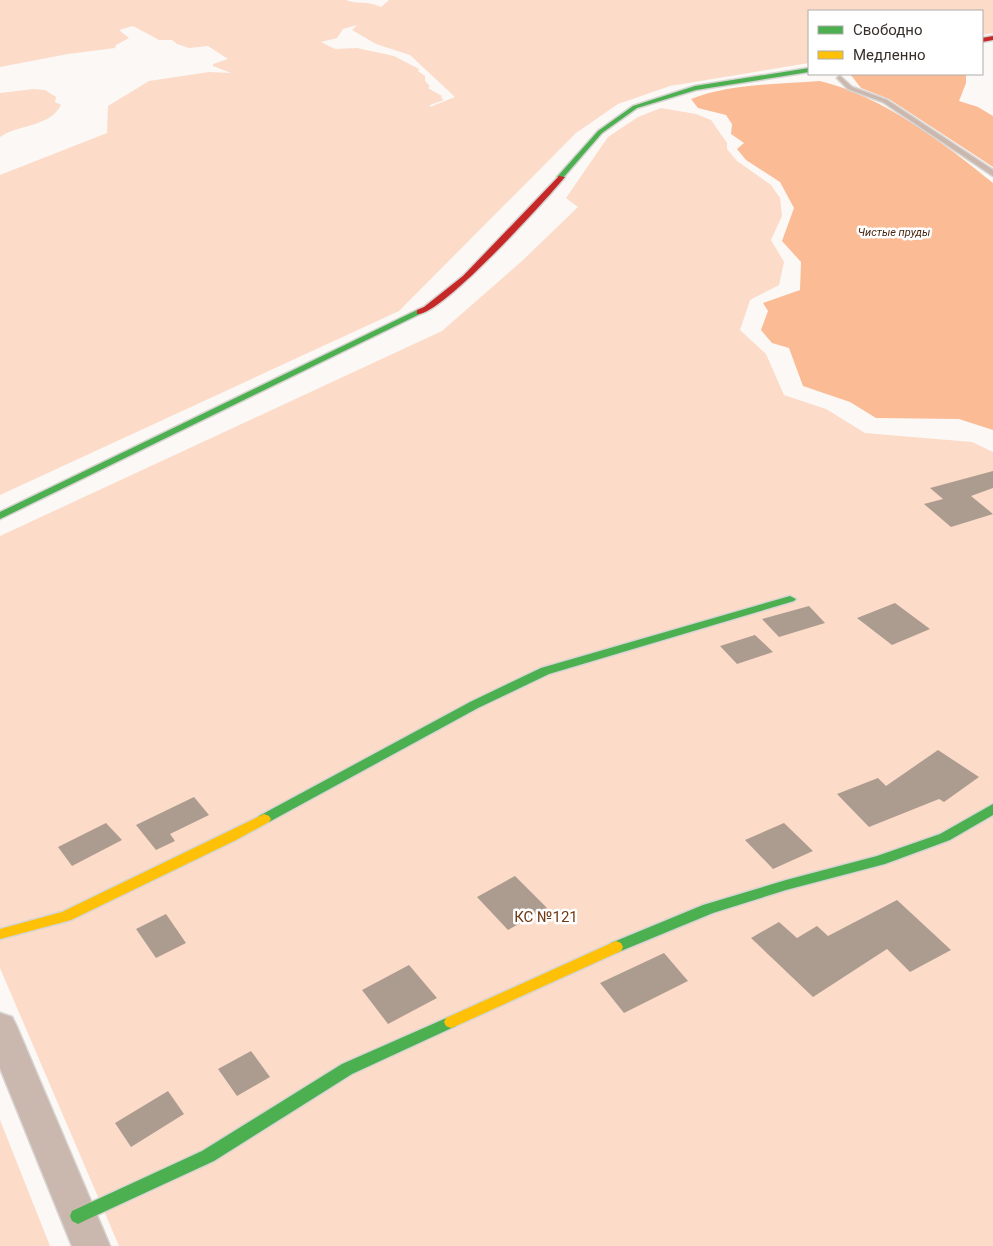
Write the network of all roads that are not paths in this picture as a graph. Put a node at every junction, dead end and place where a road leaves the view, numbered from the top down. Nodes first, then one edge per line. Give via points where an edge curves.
1 (808, 70) edge
2 (840, 78) dead end
3 (993, 174) edge
4 (0, 516) edge
5 (790, 598) dead end
6 (993, 809) edge
7 (0, 934) edge
8 (0, 1027) edge
9 (85, 1231) edge

1 - 4 main road via 695,88 635,107 600,132 466,278 427,309
2 - 3 lane via 850,88 885,101
5 - 7 main road via 545,671 231,836 66,916
6 - 9 main road via 945,837 880,860 708,909 583,960 347,1069
8 - 9 street

